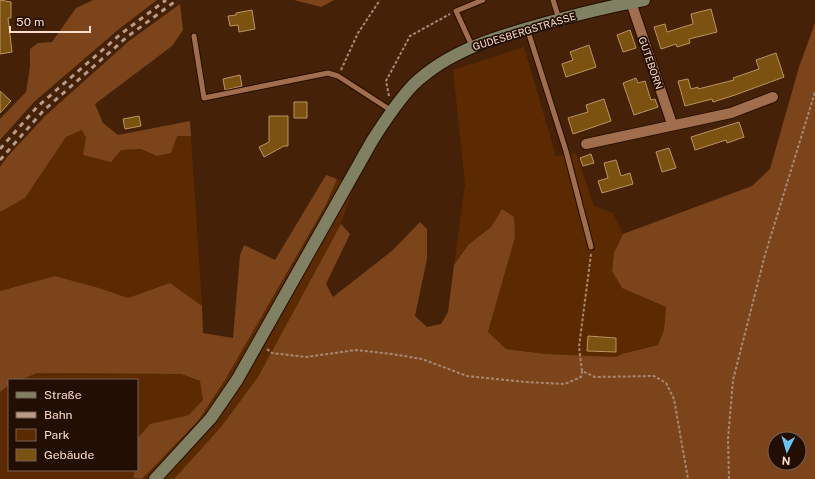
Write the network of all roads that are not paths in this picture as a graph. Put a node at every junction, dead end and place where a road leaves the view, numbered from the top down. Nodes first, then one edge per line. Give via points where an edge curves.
1 (482, 0) edge
2 (553, 0) edge
3 (644, 0) edge
4 (631, 2) junction
5 (559, 19) junction
6 (527, 28) junction
7 (194, 36) dead end
8 (472, 46) junction
9 (773, 97) dead end
10 (392, 111) junction
11 (672, 124) junction
12 (586, 144) dead end
13 (591, 247) road end
14 (155, 479) edge

1 - 8 lane via 456,10
2 - 5 lane
3 - 4 main road, GUDESBERGSTRASSE
4 - 5 main road, GUDESBERGSTRASSE
4 - 11 street, GUTEBORN
5 - 6 main road, GUDESBERGSTRASSE
6 - 8 main road, GUDESBERGSTRASSE
6 - 13 lane via 566,151
7 - 10 lane via 204,98 328,73 338,76
8 - 10 main road, GUDESBERGSTRASSE via 429,72
9 - 11 street via 731,113
10 - 14 main road, GUDESBERGSTRASSE via 372,141 237,380 211,418
11 - 12 street

